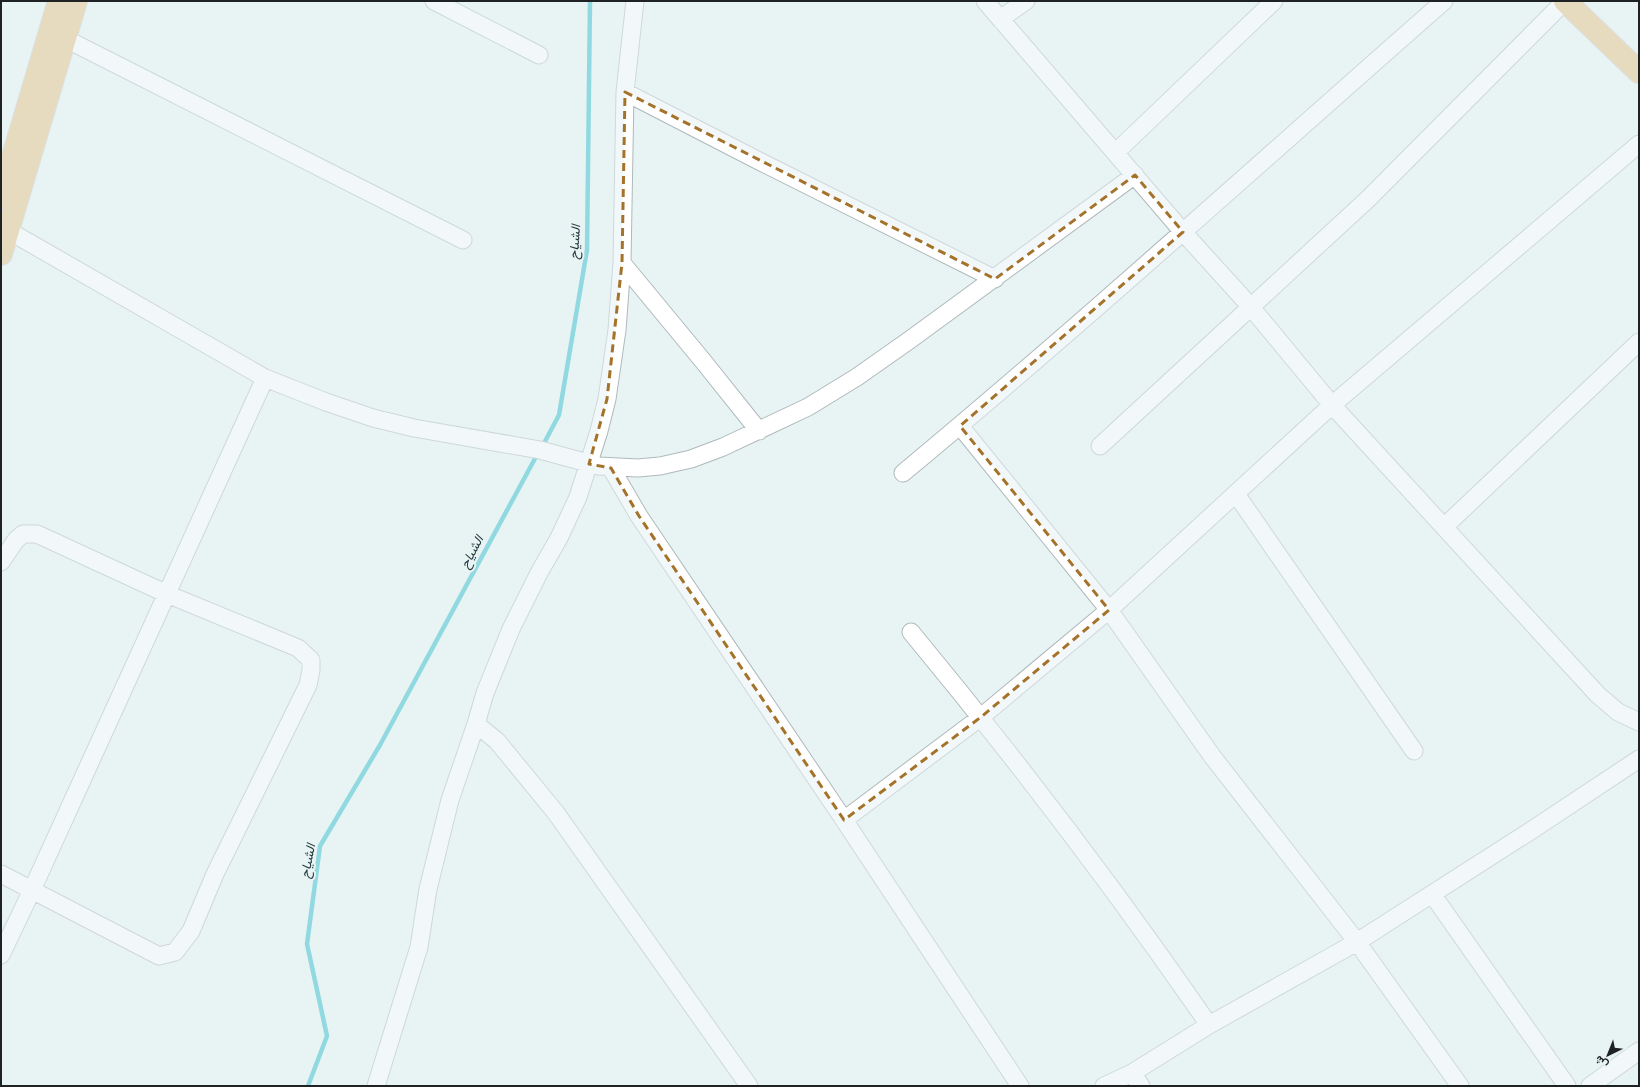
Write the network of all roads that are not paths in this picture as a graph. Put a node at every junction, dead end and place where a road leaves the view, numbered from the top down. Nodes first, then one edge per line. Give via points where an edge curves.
1 (59, 1) edge
2 (76, 1) edge
3 (434, 1) edge
4 (635, 1) edge
5 (985, 1) edge
6 (1026, 1) edge
7 (1274, 1) edge
8 (1444, 1) edge
9 (1565, 1) edge
10 (1000, 19) junction
11 (64, 38) junction
12 (539, 55) dead end
13 (1637, 64) edge
14 (625, 92) junction
15 (1639, 144) edge
16 (1116, 152) junction
17 (1135, 175) junction
18 (1, 197) edge
19 (9, 231) junction
20 (1183, 232) junction
21 (463, 240) dead end
22 (1, 254) edge
23 (622, 263) junction
24 (995, 279) junction
25 (1250, 306) junction
26 (1639, 342) edge
27 (265, 378) junction
28 (1332, 405) junction
29 (960, 426) junction
30 (759, 431) junction
31 (1100, 446) dead end
32 (589, 464) junction
33 (612, 468) junction
34 (903, 473) dead end
35 (1236, 494) junction
36 (1444, 527) junction
37 (1, 562) edge
38 (166, 594) junction
39 (1109, 610) junction
40 (911, 632) dead end
41 (981, 717) junction
42 (1639, 722) edge
43 (476, 724) junction
44 (1414, 751) dead end
45 (1639, 759) edge
46 (844, 820) junction
47 (1, 874) edge
48 (32, 890) junction
49 (1432, 894) junction
50 (1357, 942) junction
51 (1, 955) edge
52 (1209, 1025) junction
53 (1639, 1051) edge
54 (1137, 1079) edge
55 (376, 1086) edge
56 (749, 1086) edge
57 (1020, 1086) edge
58 (1104, 1086) edge
59 (1460, 1086) edge
60 (1567, 1086) edge
61 (1590, 1086) edge

1 - 18 main road
2 - 11 main road
3 - 12 street
4 - 14 street
5 - 10 street
6 - 10 street
7 - 16 street
8 - 20 street
9 - 13 main road
9 - 25 street via 1368,199
10 - 16 street
11 - 19 main road
11 - 21 street
14 - 23 street
14 - 24 street via 759,162
15 - 28 street
16 - 17 street
17 - 20 street
17 - 24 street
19 - 22 main road
19 - 27 street
20 - 25 street
20 - 29 street
23 - 30 street
23 - 32 street via 617,330 607,399
24 - 30 street via 857,376 808,407
25 - 28 street
25 - 31 street
26 - 36 street
27 - 32 street via 373,418 540,450
27 - 38 street
28 - 35 street
28 - 36 street
29 - 34 street
29 - 39 street
30 - 33 street via 691,459 660,466
32 - 33 street
32 - 43 street via 578,497 559,538 511,629 485,693
33 - 46 street via 639,516
35 - 39 street
35 - 44 street
36 - 42 street via 1598,695 1618,712
37 - 38 street via 23,534 37,534
38 - 48 street
38 - 48 street via 298,648 311,660 308,685 214,874 191,931 175,952 159,956
39 - 41 street
39 - 50 street via 1212,756
40 - 41 street
41 - 46 street
41 - 52 street via 1158,952
43 - 55 street via 450,800 428,889 419,948
43 - 56 street via 497,741 556,813
45 - 49 street
46 - 57 street
47 - 48 street
48 - 51 street
49 - 50 street
49 - 60 street
50 - 52 street
50 - 59 street
52 - 54 street
53 - 61 street
54 - 58 street

